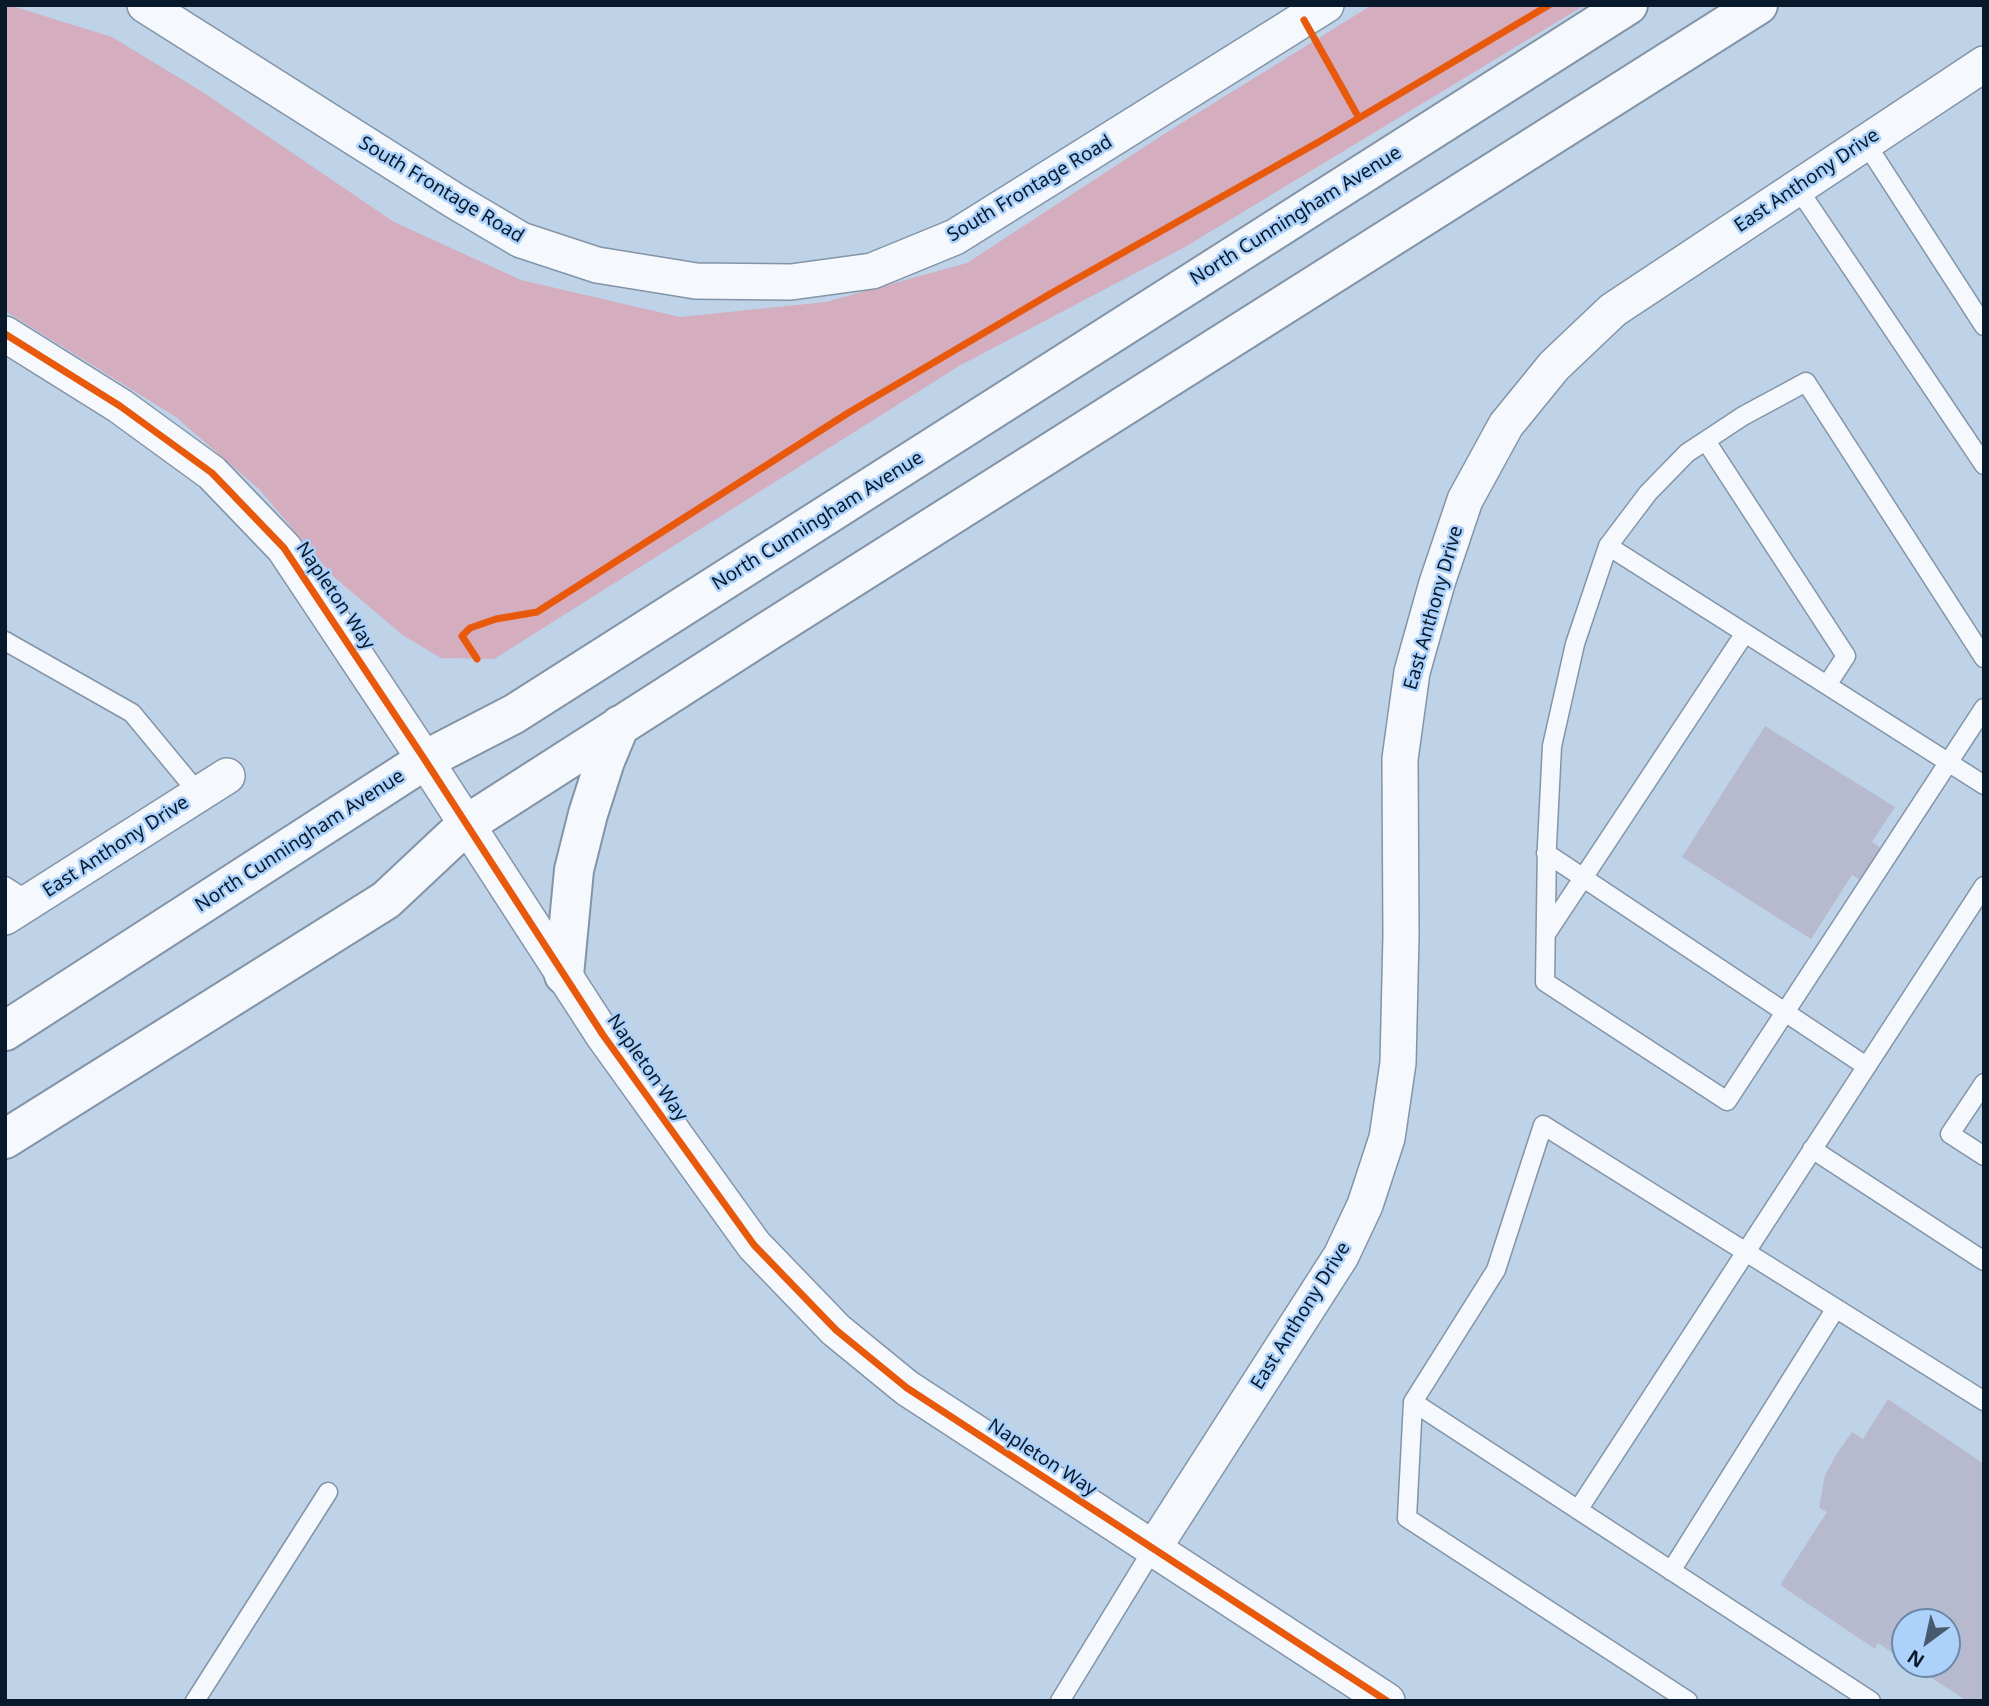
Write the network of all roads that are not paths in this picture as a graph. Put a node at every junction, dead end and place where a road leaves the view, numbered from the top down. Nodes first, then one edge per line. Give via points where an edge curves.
1 (145, 5) edge
2 (1326, 5) edge
3 (1628, 5) edge
4 (1758, 5) edge
5 (1984, 64) edge
6 (1866, 142) junction
7 (1797, 187) junction
8 (1984, 326) edge
9 (5, 334) edge
10 (1706, 441) junction
11 (1984, 465) edge
12 (1608, 546) junction
13 (1745, 633) junction
14 (5, 642) edge
15 (1984, 658) edge
16 (1827, 685) junction
17 (1984, 708) edge
18 (620, 725) junction
19 (425, 760) junction
20 (1948, 762) junction
21 (213, 785) joint
22 (1984, 785) edge
23 (467, 824) junction
24 (1546, 853) junction
25 (1584, 878) junction
26 (1984, 886) edge
27 (13, 902) edge
28 (1546, 935) junction
29 (564, 975) junction
30 (1785, 1012) junction
31 (5, 1031) edge
32 (1866, 1066) junction
33 (1984, 1083) edge
34 (5, 1139) edge
35 (1812, 1149) junction
36 (1984, 1156) edge
37 (1745, 1252) junction
38 (1984, 1261) edge
39 (1836, 1308) junction
40 (1984, 1401) edge
41 (1413, 1402) junction
42 (328, 1492) dead end
43 (1578, 1510) junction
44 (1153, 1549) junction
45 (1671, 1571) junction
46 (195, 1701) edge
47 (1059, 1701) edge
48 (1387, 1701) edge
49 (1688, 1701) edge
50 (1871, 1701) edge

1 - 2 street, South Frontage Road via 521,240 597,265 696,281 791,282 872,271 955,237
3 - 19 main road, North Cunningham Avenue via 514,714
4 - 18 main road
5 - 6 street, East Anthony Drive
6 - 7 street, East Anthony Drive
6 - 8 lane
7 - 11 lane
7 - 44 street, East Anthony Drive via 1613,310 1573,347 1506,425 1465,500 1412,672 1400,759 1398,1063 1387,1138 1341,1256
9 - 19 street, Napleton Way via 212,472 284,548
10 - 12 lane via 1687,453 1648,493
10 - 15 lane via 1806,382
10 - 16 lane via 1846,656
12 - 13 lane
12 - 24 lane via 1574,644 1552,746
13 - 16 lane
13 - 25 lane
14 - 21 lane via 132,713
16 - 20 lane
17 - 20 lane
18 - 23 main road
18 - 29 main road via 574,870
19 - 23 street, Napleton Way
19 - 31 main road, North Cunningham Avenue
20 - 22 lane
20 - 30 lane
21 - 27 street, East Anthony Drive
23 - 29 street, Napleton Way
23 - 34 main road via 386,900
24 - 25 lane
24 - 28 lane
25 - 28 lane
25 - 30 lane
26 - 32 lane
28 - 30 lane via 1545,982 1727,1101
29 - 44 street, Napleton Way via 754,1244 836,1330 907,1388
30 - 32 lane
32 - 35 lane
33 - 36 lane via 1950,1134
35 - 37 lane
35 - 38 lane
37 - 39 lane
37 - 41 lane via 1542,1125 1496,1270
37 - 43 lane
39 - 40 lane
39 - 45 lane
41 - 43 lane
41 - 49 lane via 1407,1518
42 - 46 lane
43 - 45 lane
44 - 47 lane
44 - 48 street, Napleton Way
45 - 50 lane

